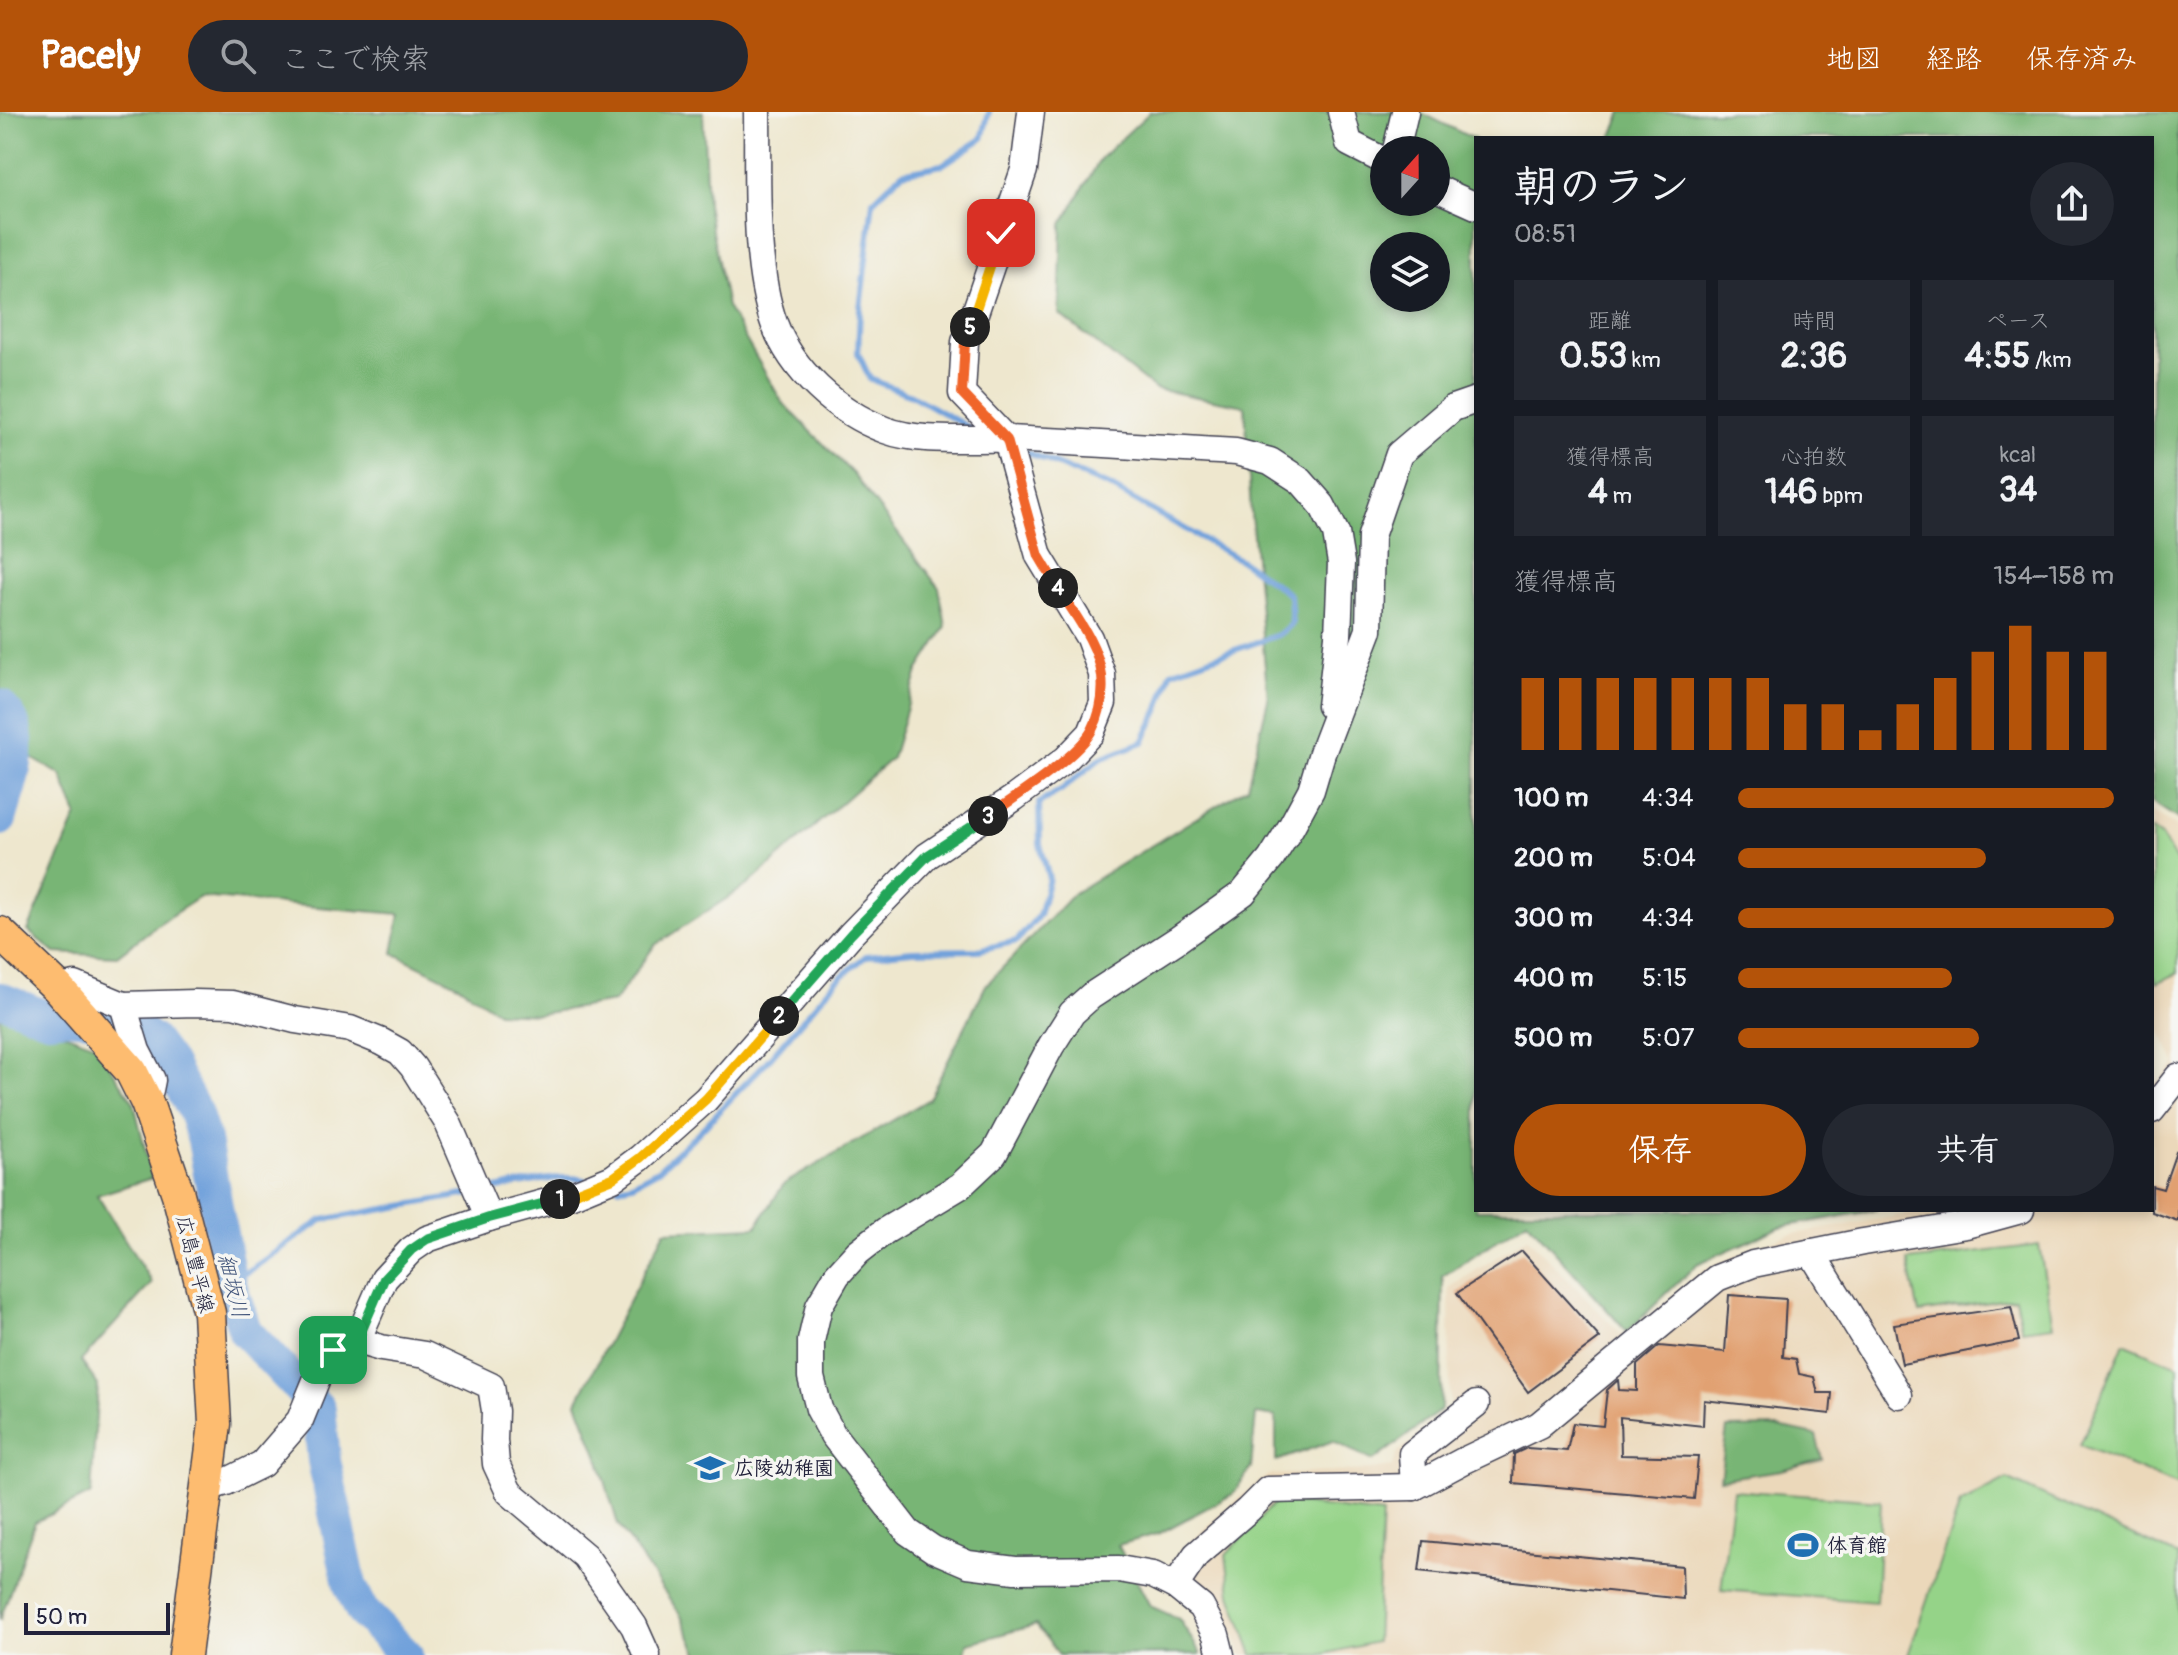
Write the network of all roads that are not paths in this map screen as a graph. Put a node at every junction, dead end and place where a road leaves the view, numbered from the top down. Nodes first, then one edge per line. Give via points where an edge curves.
1 (757, 112) edge
2 (1031, 112) edge
3 (1341, 112) edge
4 (1405, 112) edge
5 (1399, 136) edge
6 (1370, 154) edge
7 (1450, 194) edge
8 (1474, 205) edge
9 (1474, 401) edge
10 (1007, 440) junction
11 (1322, 753) junction
12 (0, 933) edge
13 (64, 995) junction
14 (123, 1005) junction
15 (2178, 1077) edge
16 (147, 1103) junction
17 (2154, 1107) edge
18 (2014, 1212) edge
19 (489, 1218) junction
20 (1811, 1252) junction
21 (357, 1341) junction
22 (1899, 1395) dead end
23 (1476, 1404) dead end
24 (206, 1488) junction
25 (1404, 1488) junction
26 (1175, 1586) junction
27 (185, 1655) edge
28 (647, 1655) edge
29 (1221, 1655) edge

1 - 10 street via 765,291 775,325 795,360 821,392 887,431
2 - 10 street via 1024,170 965,342 962,380 962,393
3 - 6 street via 1349,143
4 - 5 street
7 - 8 street
9 - 11 street via 1453,408 1399,454 1371,536 1369,630
10 - 11 street via 1236,452 1270,461 1301,481 1322,505 1336,533 1341,563 1338,636
10 - 19 street via 1039,556 1089,638 1102,674 1103,703 1091,733 1014,798 927,856 706,1099 640,1158 613,1178 572,1195
11 - 26 street via 1311,790 1291,827 1243,893 1072,1013 994,1154 960,1186 858,1252 819,1306 811,1341 811,1377 833,1435 908,1532 933,1549 968,1564 1015,1570 1119,1569 1153,1575
12 - 13 main road, 広島豊平線
13 - 14 street via 75,985
13 - 16 main road, 広島豊平線 via 131,1071
14 - 16 street via 152,1080
14 - 19 street via 233,1004 350,1029 400,1052 448,1123
15 - 17 street
16 - 24 main road, 広島豊平線 via 209,1313 215,1424
18 - 20 street
19 - 21 street via 427,1239 411,1250 384,1279
20 - 22 street
20 - 25 street via 1717,1278 1539,1425
21 - 24 street via 333,1350 324,1361 300,1420 262,1464
21 - 28 street via 425,1355 491,1386 496,1464 509,1492 585,1556 634,1626
23 - 25 street via 1412,1454
24 - 27 main road, 広島豊平線
25 - 26 street via 1268,1490 1196,1555
26 - 29 street via 1201,1607

